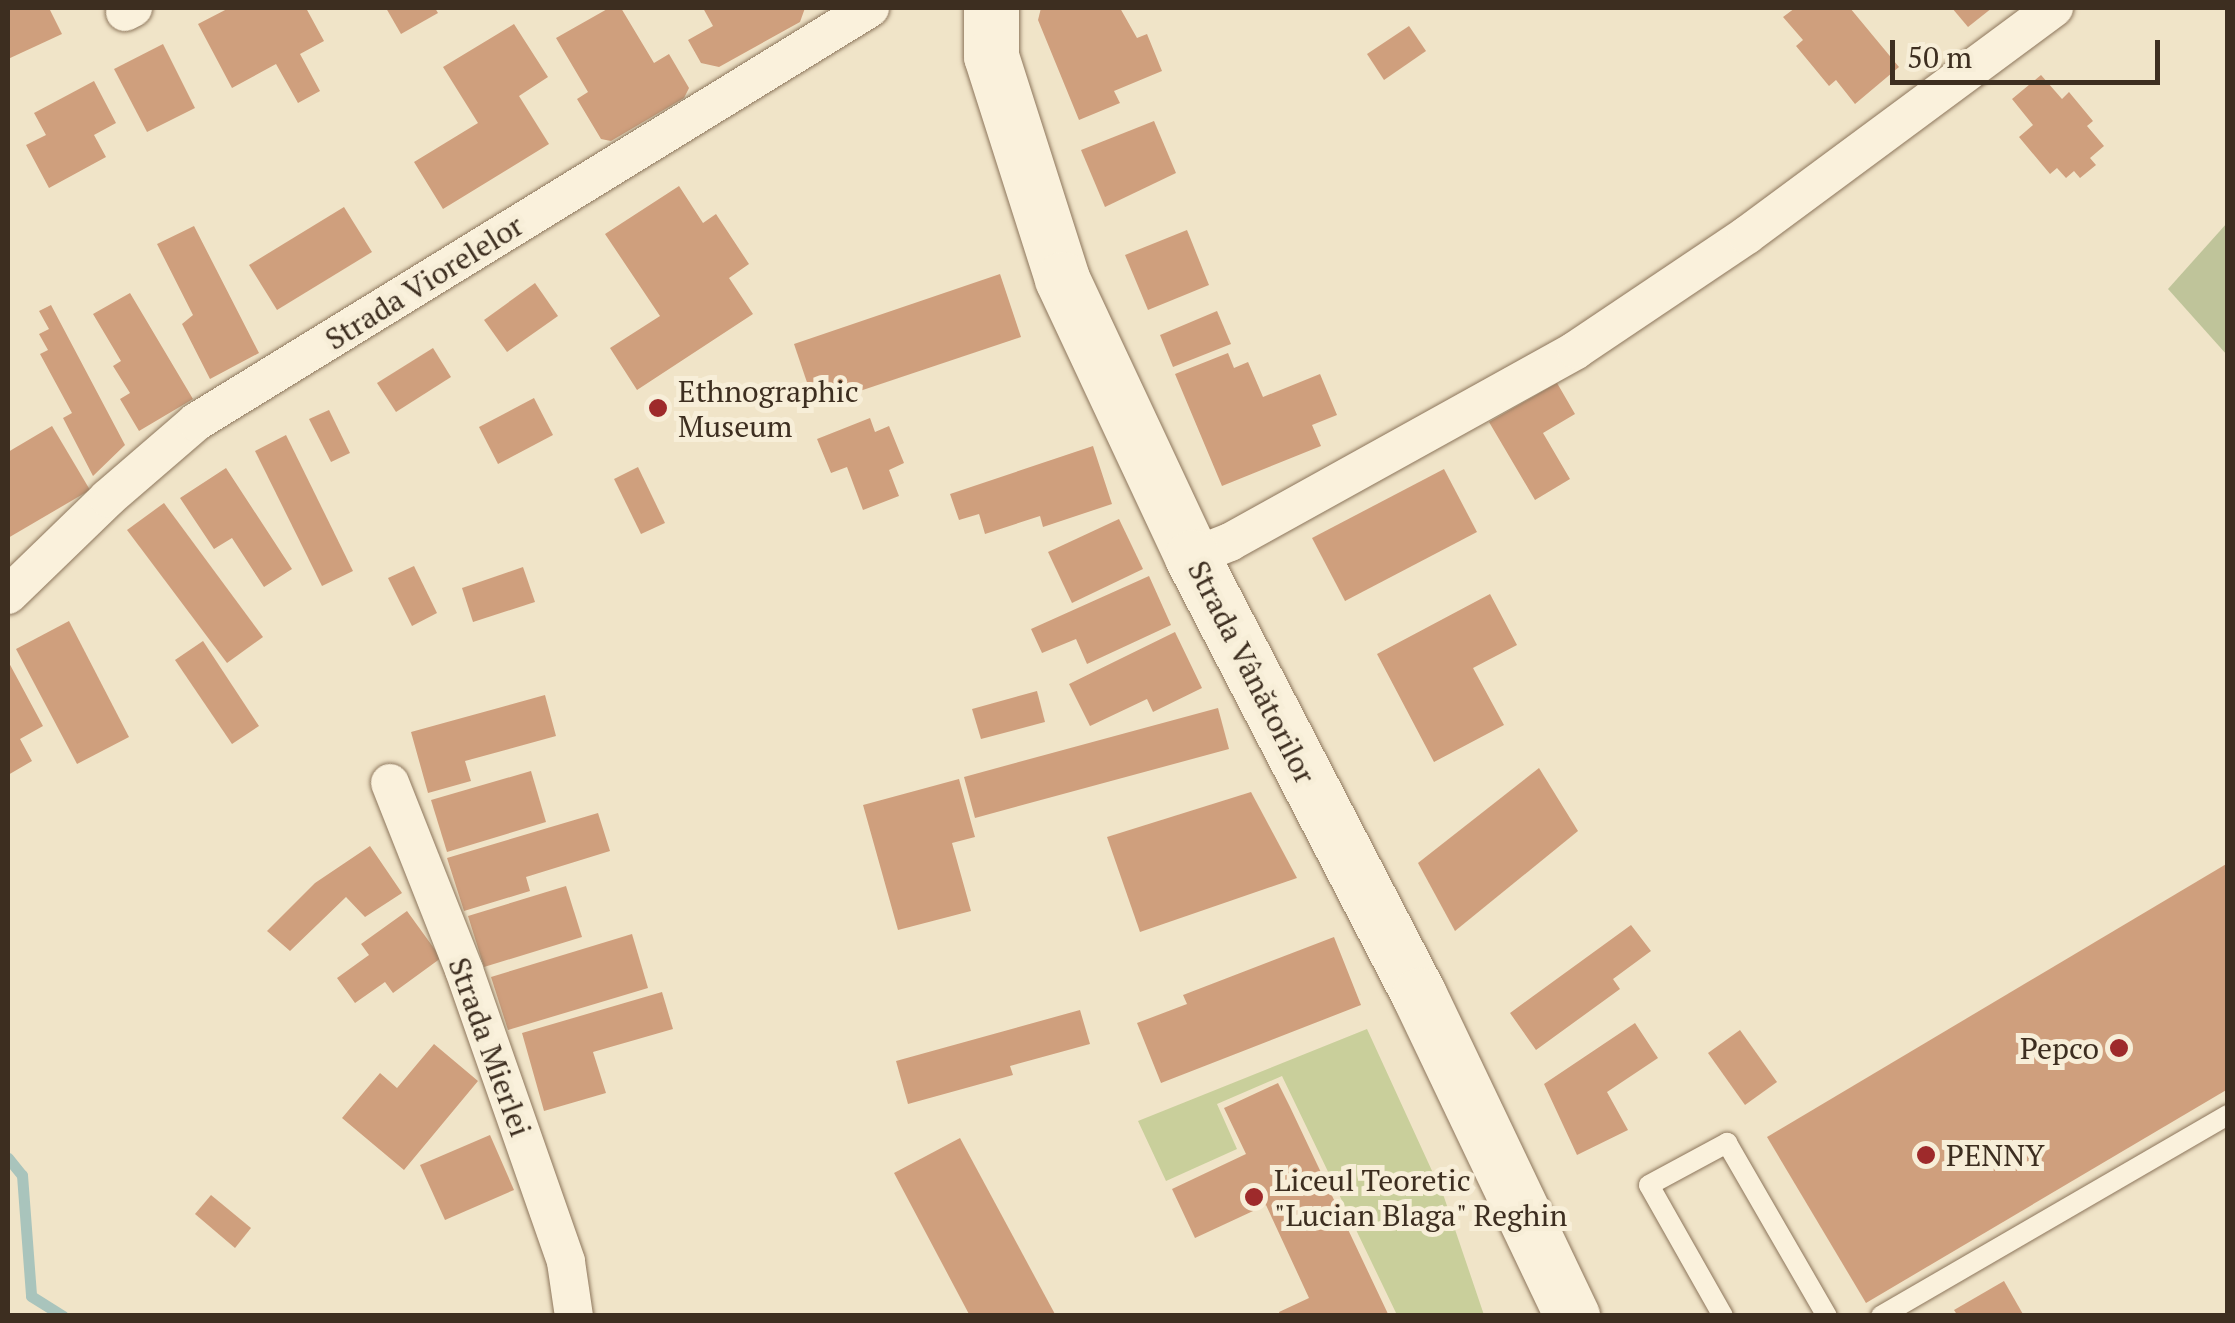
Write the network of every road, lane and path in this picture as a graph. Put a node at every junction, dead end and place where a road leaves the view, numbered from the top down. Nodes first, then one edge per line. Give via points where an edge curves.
1 (870, 8) edge
2 (990, 8) edge
3 (2054, 8) edge
4 (1192, 557) junction
5 (8, 594) edge
6 (390, 784) dead end
7 (2228, 1114) edge
8 (574, 1316) edge
9 (1572, 1316) edge
10 (1723, 1316) edge
11 (1827, 1316) edge
12 (1881, 1316) edge

1 - 5 street, Strada Viorelelor via 196,422
2 - 4 main road, Strada Vânătorilor via 991,56 1062,280
3 - 4 street via 1747,234 1576,350
4 - 9 main road, Strada Vânătorilor via 1420,995
6 - 8 street, Strada Mierlei via 560,1244
7 - 12 lane
10 - 11 lane via 1650,1184 1727,1143

